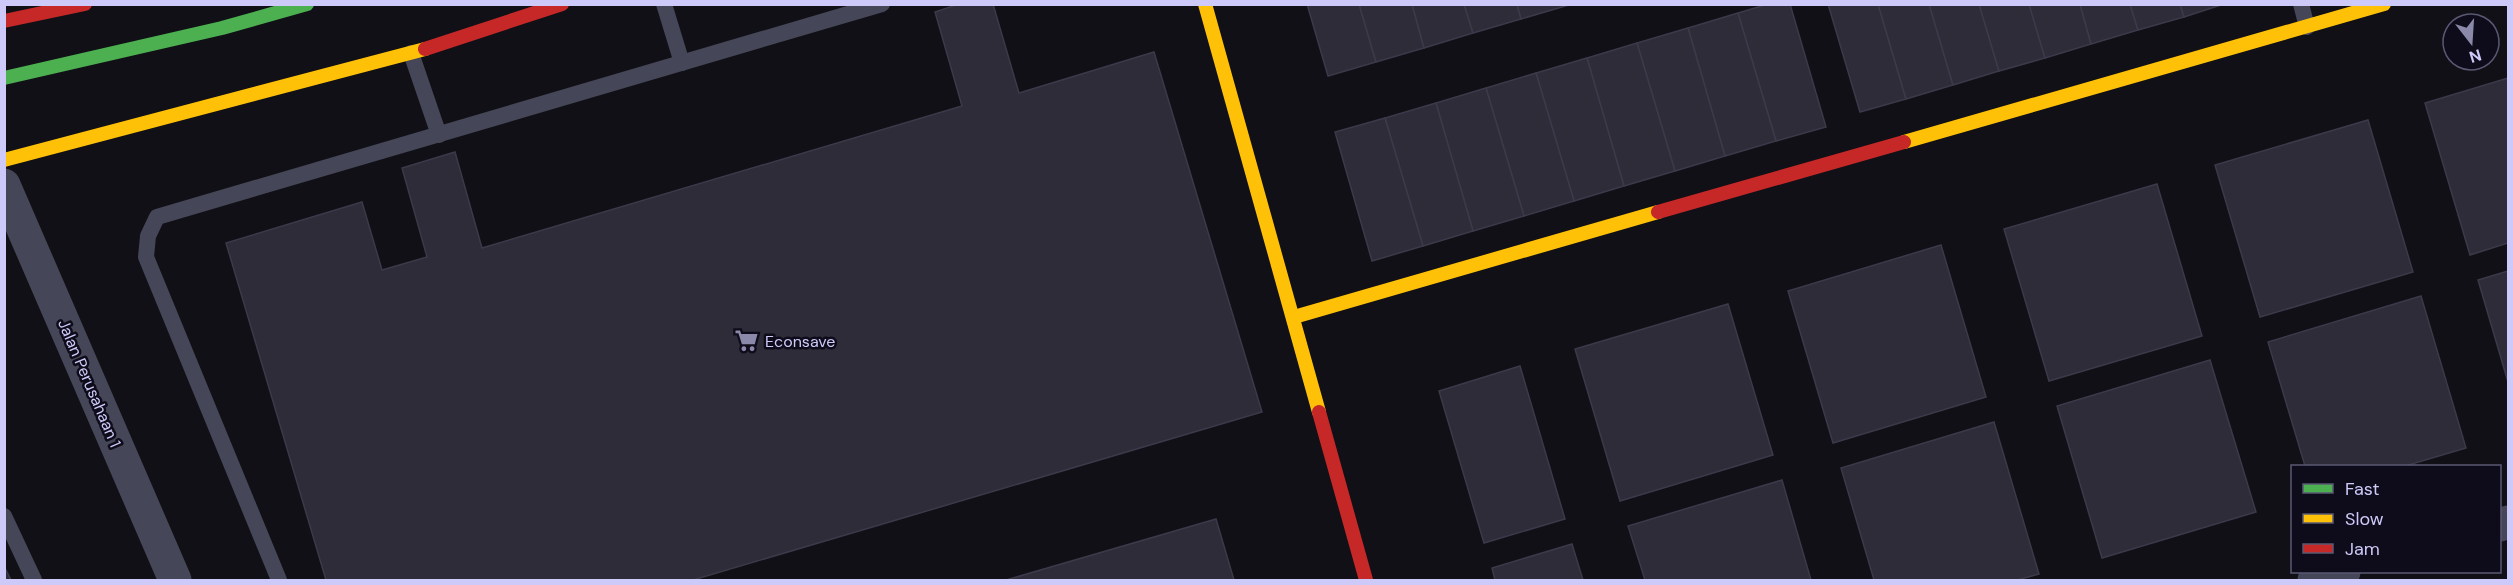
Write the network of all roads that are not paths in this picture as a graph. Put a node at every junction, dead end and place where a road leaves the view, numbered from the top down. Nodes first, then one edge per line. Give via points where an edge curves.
1 (85, 4) edge
2 (308, 4) edge
3 (562, 4) edge
4 (664, 4) edge
5 (882, 4) edge
6 (1205, 4) edge
7 (2301, 4) edge
8 (2384, 4) edge
9 (4, 21) edge
10 (2307, 27) junction
11 (411, 53) junction
12 (682, 63) junction
13 (4, 78) edge
14 (439, 135) junction
15 (4, 160) edge
16 (4, 185) edge
17 (1294, 317) junction
18 (4, 516) edge
19 (2340, 573) edge
20 (34, 580) edge
21 (175, 580) edge
22 (279, 580) edge
23 (1366, 580) edge
24 (2314, 580) edge

1 - 9 street
2 - 13 street
3 - 11 street
4 - 12 lane
5 - 12 lane
6 - 17 street
7 - 10 lane
8 - 10 street
10 - 17 street
11 - 14 lane
11 - 15 street
12 - 14 lane
14 - 22 lane via 158,218 148,236 146,256
16 - 21 street, Jalan Perusahaan 1
17 - 23 street
18 - 20 lane
19 - 24 street

